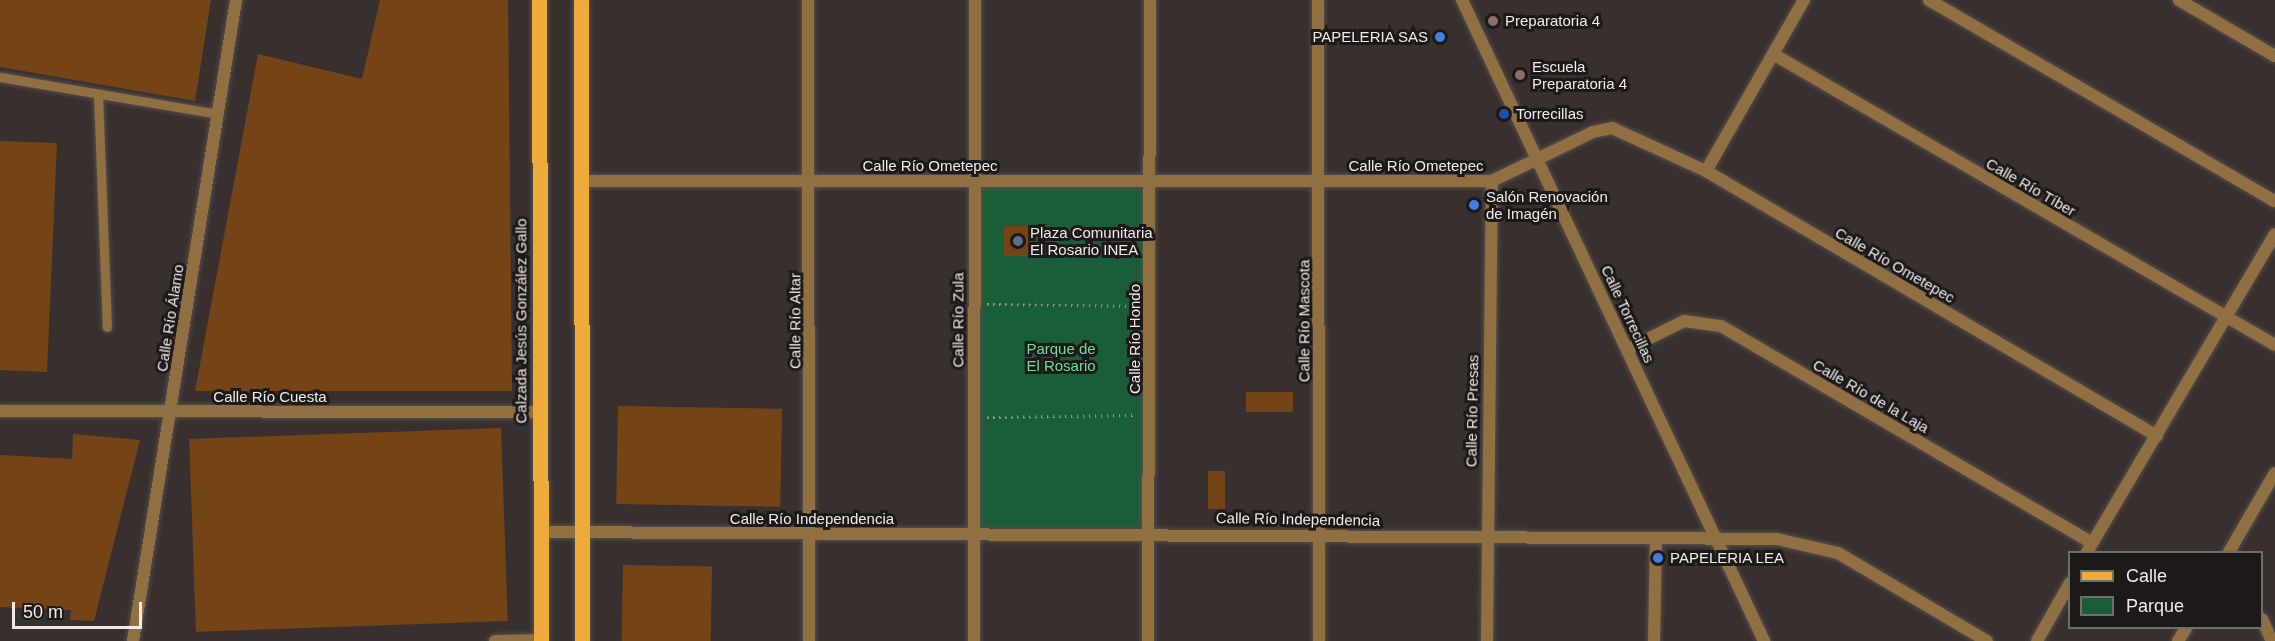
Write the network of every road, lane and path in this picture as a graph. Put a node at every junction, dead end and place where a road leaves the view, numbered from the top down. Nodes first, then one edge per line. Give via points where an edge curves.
1 (236, 0) edge
2 (539, 0) edge
3 (581, 0) edge
4 (808, 0) edge
5 (975, 0) edge
6 (1150, 0) edge
7 (1318, 0) edge
8 (1462, 0) edge
9 (1804, 0) edge
10 (1929, 0) edge
11 (2179, 0) edge
12 (1773, 54) junction
13 (2275, 56) edge
14 (0, 77) edge
15 (98, 94) junction
16 (218, 114) junction
17 (1539, 158) junction
18 (1706, 171) junction
19 (582, 181) junction
20 (809, 181) junction
21 (974, 181) junction
22 (1150, 181) junction
23 (1318, 181) junction
24 (1492, 181) junction
25 (2275, 201) edge
26 (2275, 234) edge
27 (973, 304) junction
28 (1150, 306) junction
29 (2227, 317) junction
30 (107, 327) dead end
31 (2275, 345) edge
32 (1628, 349) junction
33 (0, 411) edge
34 (170, 412) junction
35 (539, 412) junction
36 (1150, 415) junction
37 (973, 417) junction
38 (2157, 436) junction
39 (2275, 474) edge
40 (540, 532) junction
41 (1319, 532) junction
42 (972, 533) junction
43 (1150, 533) junction
44 (582, 534) junction
45 (811, 534) junction
46 (1485, 537) junction
47 (1656, 539) junction
48 (1715, 539) junction
49 (2090, 548) edge
50 (2230, 551) edge
51 (2068, 587) edge
52 (2263, 622) edge
53 (541, 640) edge
54 (133, 641) edge
55 (495, 641) edge
56 (582, 641) edge
57 (809, 641) edge
58 (974, 641) edge
59 (1148, 641) edge
60 (1319, 641) edge
61 (1487, 641) edge
62 (1654, 641) edge
63 (1764, 641) edge
64 (1987, 641) edge
65 (2037, 641) edge
66 (2272, 641) edge

1 - 16 street, Calle Río Álamo
2 - 35 main road, Calzada Jesús González Gallo
3 - 19 main road
4 - 20 street, Calle Río Altar
5 - 21 street, Calle Río Zula
6 - 22 street, Calle Río Hondo
7 - 23 street, Calle Río Mascota
8 - 17 street, Calle Torrecillas
9 - 12 street
10 - 25 street
11 - 13 street
12 - 18 street
12 - 29 street, Calle Río Tíber
14 - 15 lane
15 - 16 lane
15 - 30 lane
16 - 34 street, Calle Río Álamo
17 - 18 street, Calle Río Ometepec via 1612,128
17 - 24 street, Calle Río Ometepec
17 - 32 street, Calle Torrecillas
18 - 38 street, Calle Río Ometepec
19 - 20 street, Calle Río Ometepec
19 - 44 main road
20 - 21 street, Calle Río Ometepec
20 - 45 street, Calle Río Altar
21 - 22 street, Calle Río Ometepec
21 - 27 street, Calle Río Zula
22 - 23 street, Calle Río Ometepec
22 - 28 street, Calle Río Hondo
23 - 24 street, Calle Río Ometepec
23 - 41 street, Calle Río Mascota
24 - 46 street, Calle Río Presas
26 - 29 street
27 - 28 path
27 - 37 street, Calle Río Zula
28 - 36 street, Calle Río Hondo
29 - 31 street, Calle Río Tíber
29 - 38 street
32 - 48 street, Calle Torrecillas
32 - 49 street, Calle Río de la Laja via 1684,321 1710,321
33 - 34 street, Calle Río Cuesta
34 - 35 street, Calle Río Cuesta
34 - 54 street, Calle Río Álamo
35 - 40 main road, Calzada Jesús González Gallo
36 - 37 path
36 - 43 street, Calle Río Hondo
37 - 42 street, Calle Río Zula
38 - 49 street
39 - 50 street
40 - 44 street, Calle Río Independencia
40 - 53 main road, Calzada Jesús González Gallo
41 - 43 street, Calle Río Independencia
41 - 46 street, Calle Río Independencia
41 - 60 street, Calle Río Mascota
42 - 43 street, Calle Río Independencia
42 - 45 street, Calle Río Independencia
42 - 58 street, Calle Río Zula
43 - 59 street, Calle Río Hondo
44 - 45 street, Calle Río Independencia
44 - 56 main road
45 - 57 street, Calle Río Altar
46 - 47 street, Calle Río Independencia
46 - 61 street, Calle Río Presas
47 - 48 street, Calle Río Independencia
47 - 62 street
48 - 63 street, Calle Torrecillas
48 - 64 street, Calle Río Independencia via 1797,542 1838,553
51 - 65 street
52 - 66 street
53 - 55 street

